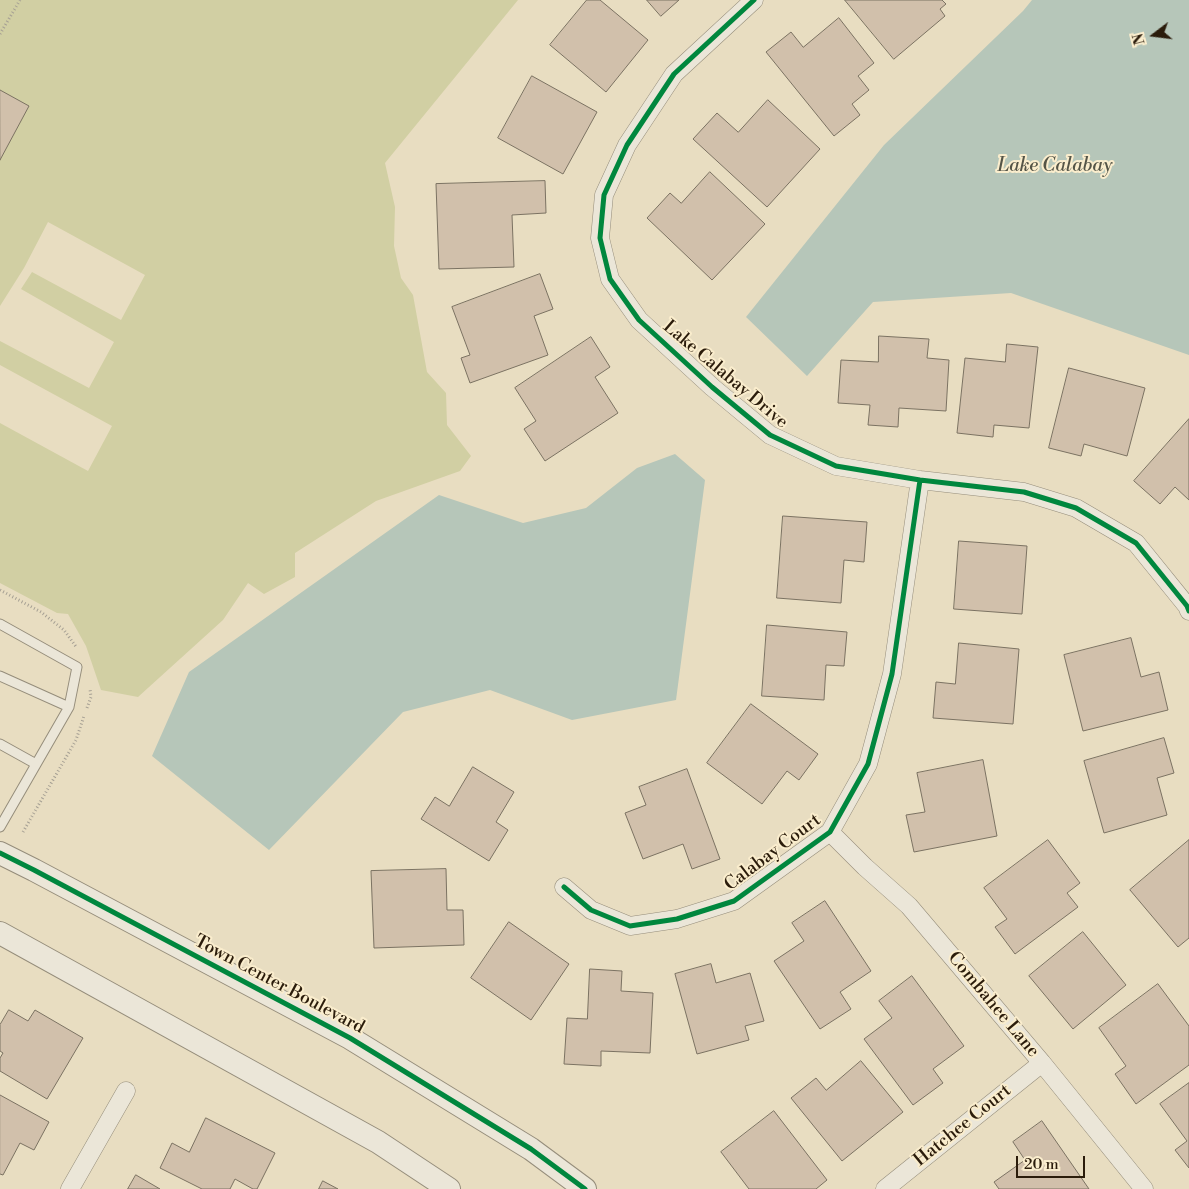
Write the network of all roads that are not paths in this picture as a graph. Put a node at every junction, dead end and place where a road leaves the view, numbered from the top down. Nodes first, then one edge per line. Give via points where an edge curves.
1 (754, 0) edge
2 (920, 480) junction
3 (1189, 610) edge
4 (0, 624) edge
5 (0, 676) edge
6 (69, 707) junction
7 (0, 744) edge
8 (36, 764) junction
9 (0, 827) edge
10 (830, 832) junction
11 (0, 853) edge
12 (564, 887) dead end
13 (0, 933) edge
14 (1042, 1063) junction
15 (126, 1090) dead end
16 (70, 1189) edge
17 (449, 1189) edge
18 (585, 1189) edge
19 (885, 1189) edge
20 (1144, 1189) edge

1 - 2 street, Lake Calabay Drive via 674,74 627,145 604,195 600,238 610,279 639,320 712,387 770,434 836,466
2 - 3 street, Lake Calabay Drive via 1024,492 1076,508 1136,543
2 - 10 street, Calabay Court via 892,674 868,764
4 - 6 lane via 77,667
5 - 6 lane
6 - 8 lane
7 - 8 lane
8 - 9 lane
10 - 12 street, Calabay Court via 734,902 677,919 630,926 591,910
10 - 14 street, Combahee Lane via 909,906
11 - 18 street, Town Center Boulevard via 350,1038 531,1149
13 - 17 street via 378,1142
14 - 19 street, Hatchee Court
14 - 20 street, Combahee Lane
15 - 16 street

